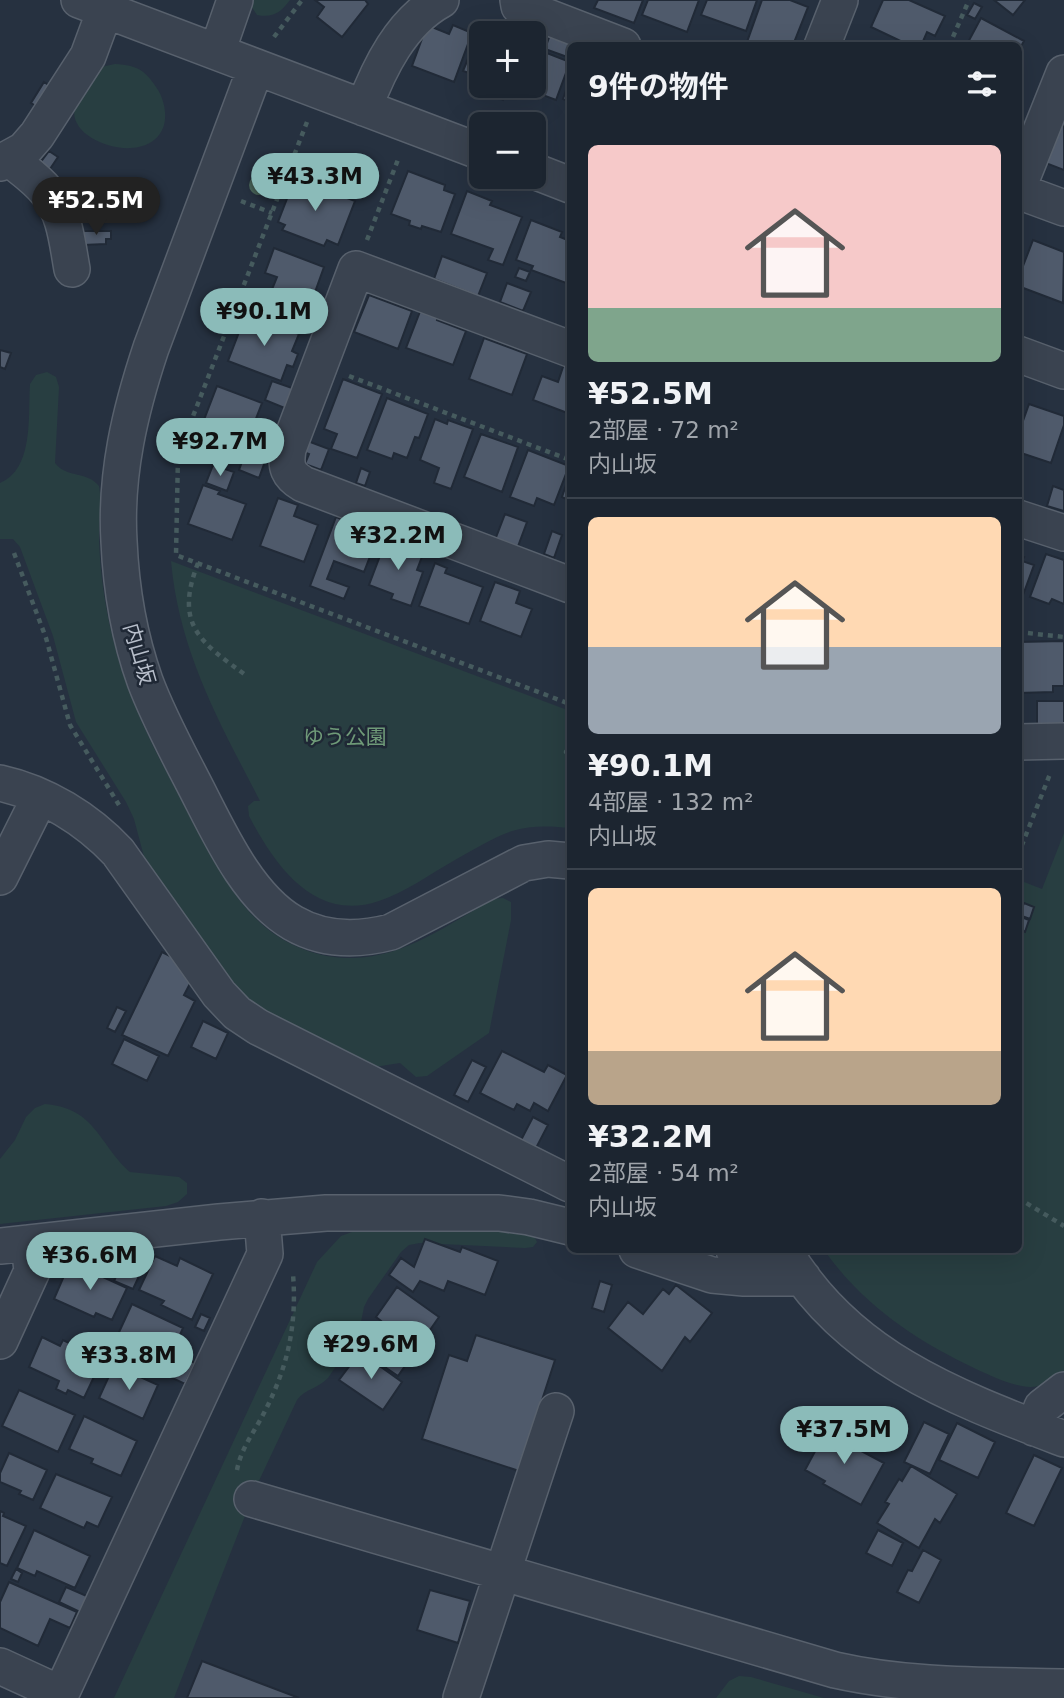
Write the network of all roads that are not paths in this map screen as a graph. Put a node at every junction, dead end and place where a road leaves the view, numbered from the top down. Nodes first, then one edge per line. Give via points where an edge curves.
1 (235, 0) edge
2 (441, 0) edge
3 (518, 0) edge
4 (840, 0) edge
5 (92, 5) edge
6 (613, 42) edge
7 (824, 42) edge
8 (217, 52) junction
9 (256, 67) junction
10 (1064, 72) edge
11 (364, 108) junction
12 (469, 147) edge
13 (5, 161) edge
14 (546, 176) edge
15 (1022, 179) edge
16 (567, 184) edge
17 (1022, 191) edge
18 (1064, 208) edge
19 (72, 269) dead end
20 (567, 348) edge
21 (1022, 355) edge
22 (1064, 370) edge
23 (1022, 519) edge
24 (1064, 533) edge
25 (567, 584) edge
26 (1022, 743) edge
27 (1058, 754) edge
28 (0, 783) edge
29 (40, 797) junction
30 (567, 862) edge
31 (0, 877) edge
32 (567, 1182) edge
33 (262, 1217) junction
34 (567, 1226) edge
35 (15, 1244) edge
36 (646, 1253) edge
37 (741, 1253) edge
38 (786, 1253) edge
39 (803, 1278) junction
40 (0, 1341) edge
41 (1064, 1390) edge
42 (556, 1411) dead end
43 (1049, 1433) edge
44 (252, 1499) dead end
45 (503, 1573) junction
46 (0, 1666) edge
47 (1064, 1688) edge
48 (60, 1696) edge
49 (461, 1698) edge

1 - 8 street
2 - 11 street via 422,14 391,50
3 - 6 street via 519,6
4 - 7 street
5 - 8 street
5 - 13 street via 88,56 45,124 24,150
8 - 9 street
9 - 11 street
9 - 30 street, 内山坂 via 151,348 125,442 119,514 122,587 145,681 227,846 262,897 311,932 351,939 391,932 524,863
10 - 15 street
11 - 12 street
13 - 19 street via 46,191 56,205
14 - 16 street
17 - 18 street
20 - 25 street via 356,269 285,463 291,477 316,489
21 - 22 street
23 - 24 street
26 - 27 street
28 - 29 street
29 - 31 street
29 - 32 street via 99,831 237,1013
33 - 34 street via 469,1212 529,1217
33 - 35 street
33 - 48 street via 265,1254
35 - 40 street via 32,1271
36 - 39 street via 712,1275
37 - 39 street
38 - 39 street
39 - 43 street via 842,1322 892,1362 970,1403
41 - 43 street via 1042,1407
42 - 45 street
44 - 45 street
45 - 47 street via 870,1678
45 - 49 street
46 - 48 street

